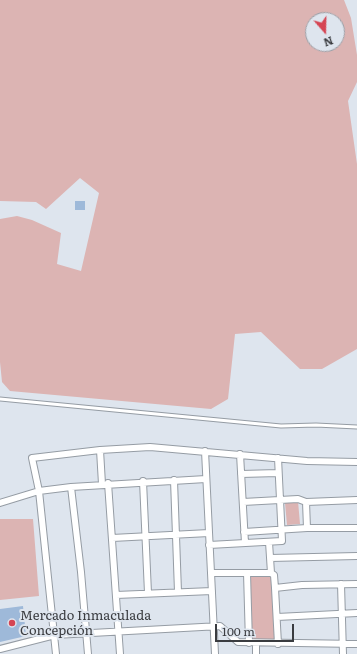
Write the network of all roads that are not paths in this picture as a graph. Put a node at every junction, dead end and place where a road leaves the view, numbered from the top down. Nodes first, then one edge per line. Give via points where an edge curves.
1 (0, 399) edge
2 (357, 426) edge
3 (100, 450) junction
4 (205, 451) junction
5 (240, 454) junction
6 (278, 458) junction
7 (357, 462) edge
8 (278, 473) junction
9 (241, 474) junction
10 (206, 479) junction
11 (174, 480) junction
12 (143, 481) junction
13 (105, 484) junction
14 (72, 487) junction
15 (39, 491) junction
16 (357, 500) edge
17 (280, 501) junction
18 (243, 502) junction
19 (306, 502) junction
20 (0, 503) edge
21 (307, 528) junction
22 (357, 528) edge
23 (281, 531) junction
24 (244, 532) junction
25 (209, 533) junction
26 (176, 535) junction
27 (145, 536) junction
28 (112, 538) junction
29 (270, 542) junction
30 (245, 543) junction
31 (209, 545) junction
32 (357, 556) edge
33 (270, 558) junction
34 (211, 573) junction
35 (247, 573) junction
36 (271, 573) junction
37 (341, 584) junction
38 (357, 584) edge
39 (275, 588) junction
40 (212, 591) junction
41 (178, 592) junction
42 (148, 593) junction
43 (116, 595) junction
44 (342, 613) junction
45 (357, 613) edge
46 (276, 617) junction
47 (213, 626) junction
48 (119, 630) junction
49 (87, 632) junction
50 (55, 635) junction
51 (249, 643) junction
52 (256, 643) junction
53 (278, 644) junction
54 (342, 644) junction
55 (357, 644) edge
56 (0, 649) edge
57 (56, 654) edge
58 (88, 654) edge
59 (120, 654) edge
60 (215, 654) edge
61 (256, 654) edge
62 (343, 654) edge

1 - 2 lane via 281,426
3 - 4 street via 150,448
3 - 13 street
3 - 15 street via 32,458
4 - 5 street
4 - 10 street
5 - 6 street
5 - 9 street
6 - 7 street
6 - 8 street
8 - 9 street
8 - 17 street
9 - 18 street
10 - 11 street
10 - 25 street
11 - 12 street
11 - 26 street
12 - 13 street
12 - 27 street
13 - 14 street
13 - 28 street
14 - 15 street
14 - 49 street
15 - 20 street
15 - 50 street
16 - 19 street
17 - 18 street
17 - 19 street via 298,499
17 - 23 street
18 - 24 street
19 - 21 street
21 - 22 street
21 - 23 street
23 - 24 street
23 - 29 street via 282,541
24 - 30 street
25 - 26 street
25 - 31 street
26 - 27 street
26 - 41 street
27 - 28 street
27 - 42 street
28 - 43 street
29 - 30 street
29 - 33 street
30 - 31 street
31 - 34 street
32 - 33 street
33 - 36 street
34 - 35 street
34 - 40 street
35 - 36 street
35 - 51 street
36 - 39 street via 274,576
37 - 38 street
37 - 39 street
37 - 44 street
39 - 46 street
40 - 41 street
40 - 47 street
41 - 42 street
42 - 43 street
43 - 48 street
44 - 45 street
44 - 46 street
44 - 54 street
46 - 53 street
47 - 48 street
47 - 51 street via 225,628 238,642
47 - 60 street
48 - 49 street
48 - 59 street
49 - 50 street
49 - 58 street
50 - 56 street
50 - 57 street
51 - 52 street
52 - 53 street
52 - 61 street
53 - 54 street
54 - 55 street
54 - 62 street

